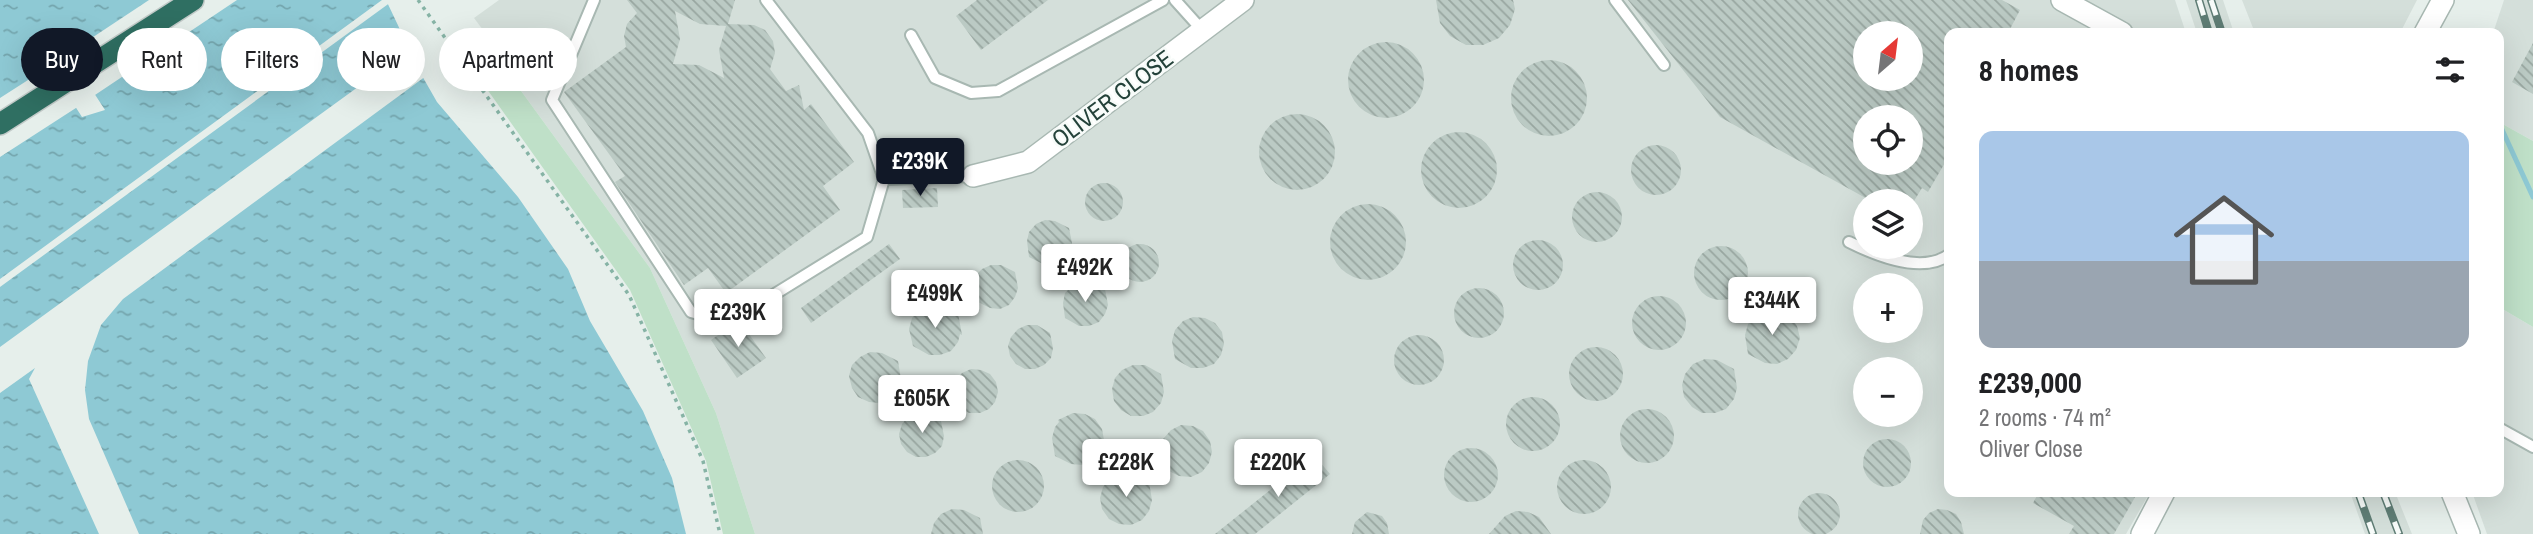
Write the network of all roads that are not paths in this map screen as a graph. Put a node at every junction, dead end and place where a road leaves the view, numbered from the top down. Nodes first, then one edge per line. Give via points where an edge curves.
1 (193, 0) edge
2 (594, 0) edge
3 (766, 0) edge
4 (1164, 0) edge
5 (1175, 0) edge
6 (1243, 0) edge
7 (1615, 0) edge
8 (2062, 0) edge
9 (2443, 0) edge
10 (2113, 28) edge
11 (2428, 28) edge
12 (1202, 30) junction
13 (911, 36) dead end
14 (1664, 65) dead end
15 (0, 124) edge
16 (972, 176) joint
17 (884, 179) junction
18 (1849, 242) dead end
19 (1944, 258) edge
20 (2504, 431) edge
21 (2533, 446) edge
22 (2161, 497) edge
23 (2454, 497) edge
24 (2142, 534) edge
25 (2469, 534) edge

1 - 15 highway
2 - 17 lane via 552,100 691,312 712,318 741,315 867,237
3 - 17 lane via 868,133
4 - 13 lane via 998,91 971,93 934,78
5 - 12 lane
6 - 12 street, OLIVER CLOSE
7 - 14 lane
8 - 10 street
9 - 11 street
12 - 16 street, OLIVER CLOSE via 1028,162
16 - 17 lane
18 - 19 lane via 1882,258 1921,262
20 - 21 lane
22 - 24 street
23 - 25 street

